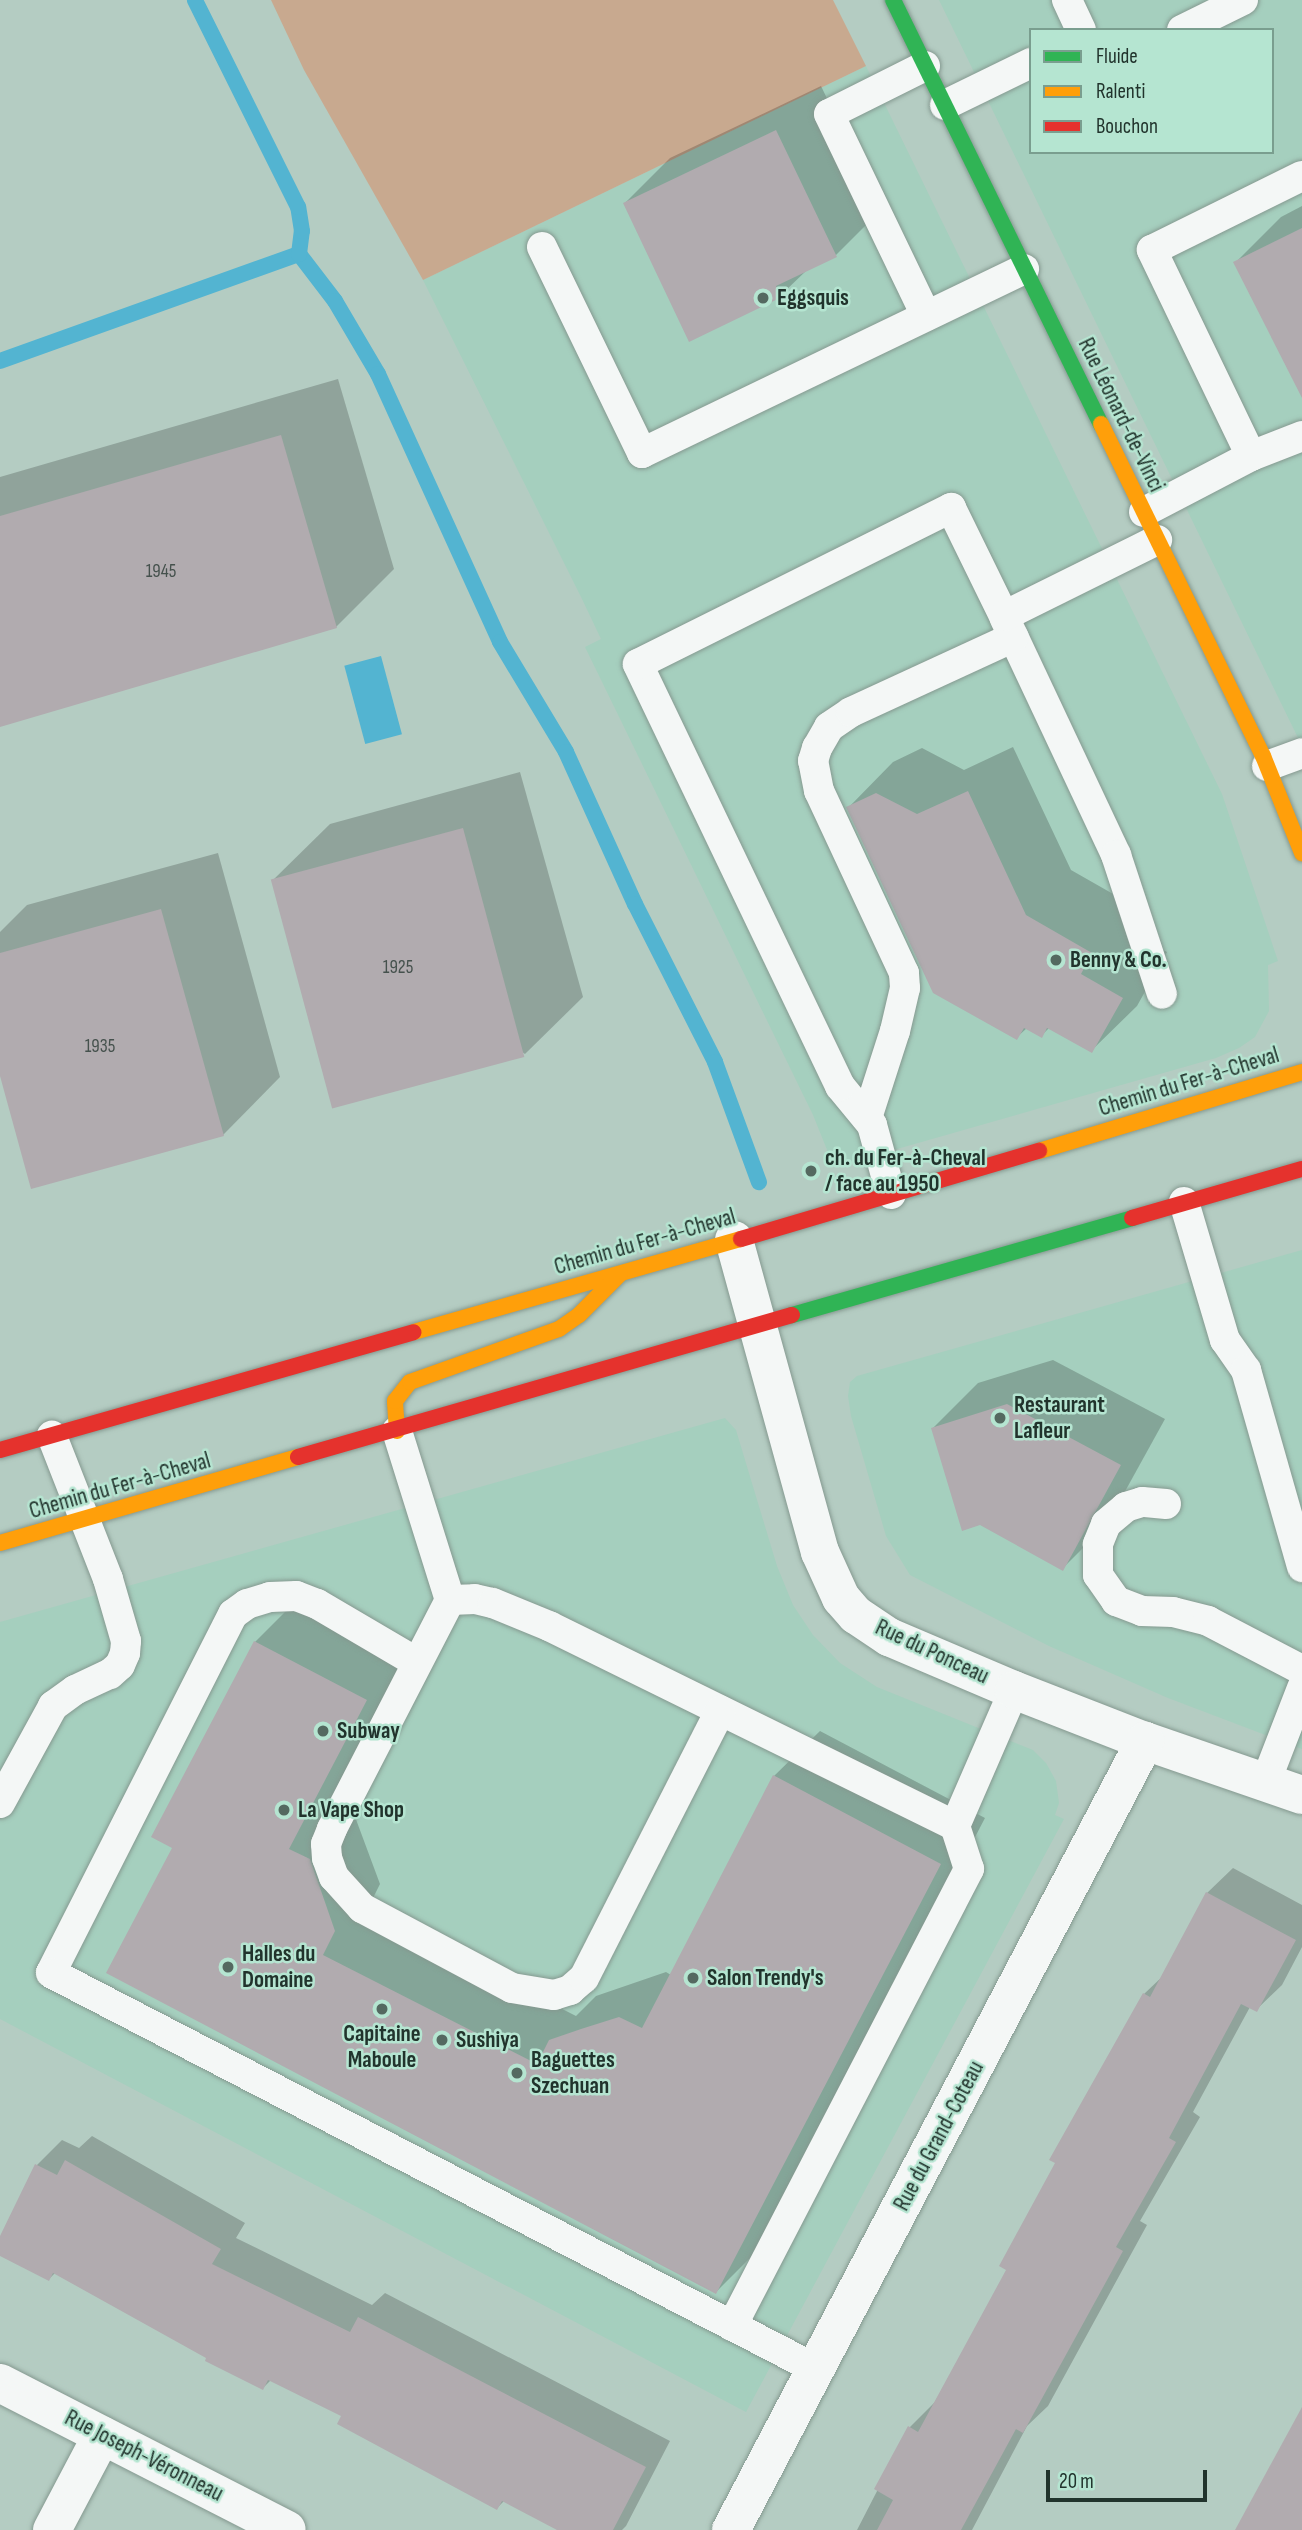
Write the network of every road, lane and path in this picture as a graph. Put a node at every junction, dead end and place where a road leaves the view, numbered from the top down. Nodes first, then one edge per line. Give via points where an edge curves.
1 (893, 0) edge
2 (1067, 0) edge
3 (1243, 0) edge
4 (1080, 28) edge
5 (1186, 28) edge
6 (1029, 65) edge
7 (925, 66) junction
8 (944, 106) junction
9 (1302, 176) edge
10 (542, 247) dead end
11 (1024, 270) junction
12 (926, 316) junction
13 (1302, 436) edge
14 (1251, 456) junction
15 (1144, 512) junction
16 (1157, 540) junction
17 (1009, 626) junction
18 (1302, 752) edge
19 (1267, 766) junction
20 (1302, 853) edge
21 (1162, 994) dead end
22 (1302, 1072) edge
23 (867, 1118) junction
24 (1302, 1169) edge
25 (891, 1194) junction
26 (1184, 1202) junction
27 (734, 1240) junction
28 (621, 1272) junction
29 (757, 1325) junction
30 (397, 1431) junction
31 (52, 1436) junction
32 (0, 1450) edge
33 (1166, 1504) dead end
34 (83, 1520) junction
35 (0, 1543) edge
36 (1302, 1567) edge
37 (450, 1600) junction
38 (416, 1662) junction
39 (1302, 1671) edge
40 (1302, 1688) edge
41 (1014, 1690) junction
42 (720, 1711) junction
43 (1145, 1741) junction
44 (1266, 1781) junction
45 (1302, 1795) edge
46 (0, 1803) edge
47 (955, 1826) junction
48 (732, 2326) junction
49 (816, 2369) junction
50 (0, 2383) edge
51 (103, 2435) junction
52 (52, 2530) edge
53 (287, 2530) edge
54 (731, 2530) edge

1 - 7 street, Rue Léonard-de-Vinci
2 - 4 lane
3 - 5 lane
6 - 8 lane
7 - 8 street, Rue Léonard-de-Vinci
7 - 12 lane via 829,114
8 - 11 street, Rue Léonard-de-Vinci
9 - 14 lane via 1152,250
10 - 12 lane via 642,453
11 - 12 lane
11 - 15 street, Rue Léonard-de-Vinci
13 - 14 lane
14 - 15 lane
15 - 16 street, Rue Léonard-de-Vinci
16 - 17 lane
16 - 19 street, Rue Léonard-de-Vinci
17 - 21 lane via 1116,855
17 - 23 lane via 851,712 830,727 813,761 818,791 904,973 895,1031
17 - 23 lane via 951,508 638,664 840,1086
18 - 19 lane
19 - 20 street, Rue Léonard-de-Vinci
22 - 25 street, Chemin du Fer-à-Cheval
23 - 25 lane
24 - 26 street, Chemin du Fer-à-Cheval
25 - 27 street, Chemin du Fer-à-Cheval
26 - 29 street, Chemin du Fer-à-Cheval
26 - 36 lane via 1225,1340 1246,1370
27 - 28 street, Chemin du Fer-à-Cheval
27 - 29 street, Rue du Ponceau
28 - 30 street via 559,1329 410,1382 395,1401
28 - 31 street, Chemin du Fer-à-Cheval
29 - 30 street, Chemin du Fer-à-Cheval
29 - 41 street, Rue du Ponceau via 820,1552 841,1598 856,1615 889,1637
30 - 34 street, Chemin du Fer-à-Cheval
30 - 37 lane
31 - 32 street, Chemin du Fer-à-Cheval
31 - 34 lane
33 - 39 lane via 1142,1502 1126,1507 1106,1524 1098,1544 1098,1575 1116,1601 1142,1611 1173,1612 1208,1621
34 - 35 street, Chemin du Fer-à-Cheval
34 - 46 lane via 112,1592 125,1653 110,1674 53,1706
37 - 38 lane
37 - 42 lane via 475,1599 513,1610
38 - 42 lane via 331,1829 326,1844 330,1867 362,1908 512,1988 535,1995 569,1990 584,1978
38 - 48 lane via 296,1596 270,1597 233,1614 51,1973
40 - 44 lane
41 - 43 street, Rue du Ponceau
41 - 47 lane
42 - 47 lane
43 - 44 street, Rue du Ponceau
43 - 49 street, Rue du Grand-Coteau
44 - 45 street, Rue du Ponceau
47 - 48 lane via 970,1869
48 - 49 lane
49 - 54 street, Rue du Grand-Coteau
50 - 51 street, Rue Joseph-Véronneau
51 - 52 street
51 - 53 street, Rue Joseph-Véronneau

